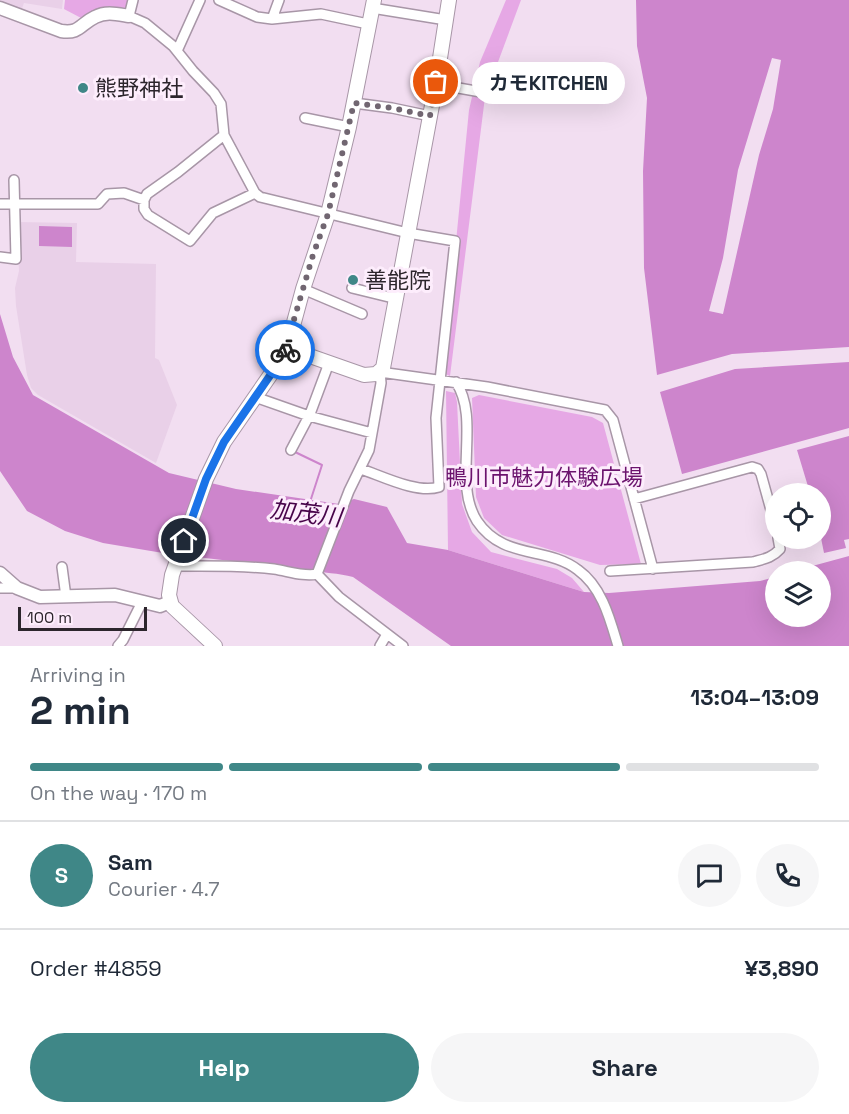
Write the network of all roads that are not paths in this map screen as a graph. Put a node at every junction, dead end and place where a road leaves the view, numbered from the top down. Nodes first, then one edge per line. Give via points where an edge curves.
1 (133, 0) edge
2 (200, 0) edge
3 (279, 0) edge
4 (449, 0) edge
5 (225, 1) edge
6 (373, 4) edge
7 (0, 8) edge
8 (129, 16) junction
9 (272, 19) junction
10 (446, 20) junction
11 (368, 24) junction
12 (177, 51) junction
13 (436, 84) junction
14 (481, 92) dead end
15 (354, 103) junction
16 (430, 116) junction
17 (305, 118) dead end
18 (349, 127) junction
19 (224, 135) junction
20 (14, 180) dead end
21 (255, 193) junction
22 (144, 200) junction
23 (0, 204) edge
24 (15, 204) junction
25 (328, 214) junction
26 (408, 232) junction
27 (0, 257) edge
28 (352, 288) dead end
29 (303, 289) junction
30 (397, 299) junction
31 (362, 314) dead end
32 (286, 348) junction
33 (329, 363) junction
34 (380, 372) junction
35 (440, 380) junction
36 (456, 382) junction
37 (255, 397) junction
38 (309, 417) junction
39 (372, 433) junction
40 (291, 450) dead end
41 (360, 469) junction
42 (765, 488) edge
43 (634, 498) junction
44 (780, 549) edge
45 (176, 564) junction
46 (62, 567) dead end
47 (653, 569) junction
48 (610, 571) dead end
49 (0, 573) edge
50 (317, 573) junction
51 (0, 588) edge
52 (17, 588) junction
53 (66, 597) junction
54 (142, 602) junction
55 (170, 602) junction
56 (387, 634) junction
57 (118, 646) edge
58 (215, 646) edge
59 (380, 646) edge
60 (403, 646) edge
61 (618, 646) edge

1 - 8 street
2 - 12 street
3 - 9 street
4 - 10 main road
5 - 9 street via 257,17
6 - 10 street
6 - 11 main road
7 - 8 street via 70,32 104,14
8 - 12 street via 146,23
9 - 11 street via 321,14
10 - 13 main road
11 - 15 main road
12 - 19 street via 221,104
13 - 14 street
13 - 16 main road
15 - 16 street
15 - 18 main road
16 - 26 main road
17 - 18 street
18 - 25 main road
19 - 21 street
19 - 22 street
20 - 24 street
21 - 22 street via 213,213 190,241 148,215
21 - 25 street
22 - 24 street via 107,194 98,204
23 - 24 street
24 - 27 street via 16,259
25 - 26 street
25 - 29 main road
26 - 30 main road
26 - 35 street via 455,241
28 - 30 street
29 - 31 street
29 - 32 main road
30 - 34 main road
32 - 33 main road
32 - 37 main road
33 - 34 main road via 364,375
33 - 38 street
34 - 35 street
34 - 39 street
35 - 36 street
35 - 41 street via 436,418 439,488 429,490
36 - 43 street via 605,410 613,420
36 - 61 street via 465,398 468,492 476,519 497,541 578,570 597,590
37 - 38 street
37 - 45 main road via 226,439 206,479
38 - 39 street
38 - 40 street
39 - 41 street
41 - 50 street
42 - 43 street via 758,469 752,467
43 - 47 street
44 - 47 street via 772,557 753,562
45 - 50 street
45 - 55 main road
46 - 53 street
47 - 48 street
49 - 52 street
50 - 56 street via 339,597
51 - 52 street
52 - 53 street via 40,597
53 - 54 street via 115,595
54 - 55 street via 163,607
54 - 57 street
55 - 58 main road
56 - 59 street
56 - 60 street

